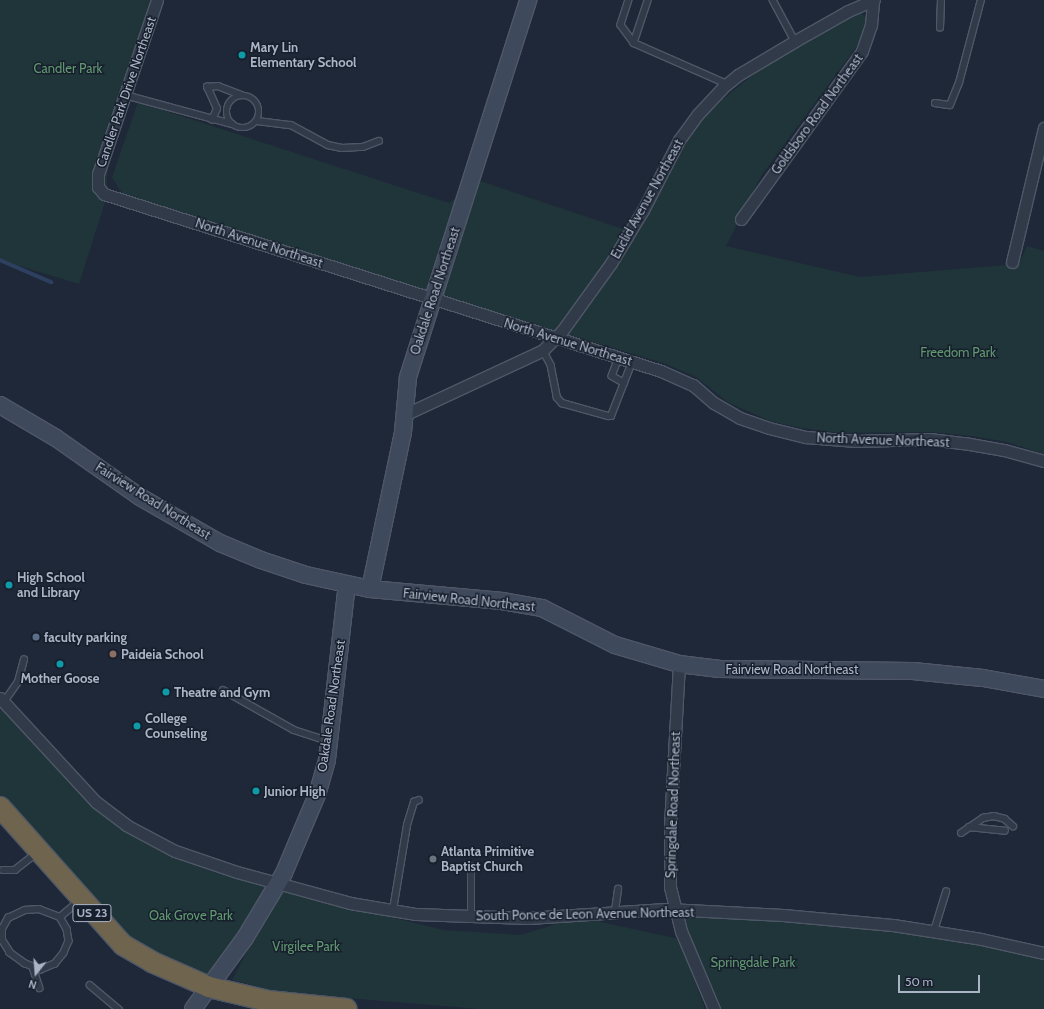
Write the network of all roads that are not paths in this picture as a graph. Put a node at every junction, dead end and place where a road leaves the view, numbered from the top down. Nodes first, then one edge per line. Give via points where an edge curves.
1 (157, 0) edge
2 (528, 0) edge
3 (629, 0) edge
4 (774, 0) edge
5 (873, 0) edge
6 (941, 0) edge
7 (981, 0) edge
8 (648, 1) dead end
9 (940, 28) dead end
10 (795, 41) junction
11 (634, 43) junction
12 (727, 84) junction
13 (125, 95) junction
14 (241, 95) junction
15 (935, 103) dead end
16 (212, 120) junction
17 (257, 121) junction
18 (232, 124) junction
19 (1044, 128) edge
20 (379, 142) dead end
21 (97, 184) joint
22 (741, 219) dead end
23 (1012, 262) dead end
24 (434, 299) junction
25 (555, 338) junction
26 (543, 350) junction
27 (619, 358) junction
28 (632, 362) junction
29 (624, 383) junction
30 (0, 405) edge
31 (406, 414) junction
32 (1044, 461) edge
33 (347, 584) junction
34 (370, 588) junction
35 (24, 660) dead end
36 (679, 664) junction
37 (223, 690) dead end
38 (1044, 690) edge
39 (2, 700) edge
40 (329, 742) junction
41 (419, 800) dead end
42 (0, 808) edge
43 (1013, 826) dead end
44 (969, 827) junction
45 (1005, 831) dead end
46 (961, 833) dead end
47 (39, 852) junction
48 (471, 867) dead end
49 (3, 870) dead end
50 (277, 884) junction
51 (618, 889) dead end
52 (946, 892) dead end
53 (81, 900) junction
54 (393, 910) junction
55 (675, 910) junction
56 (615, 911) junction
57 (471, 916) junction
58 (60, 917) junction
59 (934, 931) junction
60 (1, 940) edge
61 (1044, 953) edge
62 (33, 967) junction
63 (90, 985) dead end
64 (210, 987) junction
65 (40, 988) dead end
66 (119, 1009) edge
67 (193, 1009) edge
68 (347, 1009) edge
69 (714, 1009) edge

1 - 13 street, Candler Park Drive Northeast
2 - 24 street, Oakdale Road Northeast
3 - 11 lane via 621,25
4 - 10 lane
5 - 10 street, Euclid Avenue Northeast
5 - 22 street, Goldsboro Road Northeast via 871,25 862,51
6 - 9 lane
7 - 15 lane via 963,70 950,105
8 - 11 lane
10 - 12 street, Euclid Avenue Northeast
11 - 12 lane
12 - 25 street, Euclid Avenue Northeast via 698,114 680,140 611,263
13 - 16 lane
13 - 21 street, Candler Park Drive Northeast via 98,174
14 - 16 lane via 218,86 207,87 217,109
14 - 17 lane via 249,96 258,105 260,111
14 - 18 lane via 231,100 226,112
16 - 18 lane
17 - 18 lane via 244,128
17 - 20 lane via 291,125 328,145 342,148 363,147
19 - 23 street
21 - 24 street, North Avenue Northeast via 104,194
24 - 25 street, North Avenue Northeast
24 - 31 street, Oakdale Road Northeast via 408,377
25 - 26 street, Euclid Avenue Northeast
25 - 27 street, North Avenue Northeast
26 - 29 lane via 552,365 557,397 562,403 611,416
26 - 31 street, Euclid Avenue Northeast
27 - 28 street, North Avenue Northeast
27 - 29 lane via 612,376
28 - 29 lane
28 - 32 street, North Avenue Northeast via 682,379 740,418 806,437 849,441 929,439 1004,450
30 - 33 street, Fairview Road Northeast via 51,435 140,497 220,543 284,568
31 - 34 street, Oakdale Road Northeast
33 - 34 street, Fairview Road Northeast
33 - 40 street, Oakdale Road Northeast
34 - 36 street, Fairview Road Northeast via 502,601 542,608 615,645
35 - 39 lane via 18,682
36 - 38 street, Fairview Road Northeast via 720,669 921,672 983,678
36 - 55 street, Springdale Road Northeast via 669,860 670,887
37 - 40 lane via 294,730
39 - 50 street, South Ponce de Leon Avenue Northeast via 106,810 126,825 176,851
40 - 50 street, Oakdale Road Northeast via 316,795
41 - 54 lane via 414,802 408,825
42 - 47 highway, US 23
43 - 44 lane via 1005,819 994,816 984,818
44 - 45 lane
44 - 46 lane
47 - 49 lane via 15,870
47 - 53 highway, US 23
48 - 57 lane
50 - 54 street, South Ponce de Leon Avenue Northeast via 350,903
50 - 64 street, Oakdale Road Northeast via 245,938
51 - 56 lane
52 - 59 lane
53 - 58 lane
53 - 64 highway, US 23 via 123,945 180,976
54 - 57 street, South Ponce de Leon Avenue Northeast
55 - 56 street, South Ponce de Leon Avenue Northeast
55 - 59 street, South Ponce de Leon Avenue Northeast via 783,914
55 - 69 street, Springdale Road Northeast
56 - 57 street, South Ponce de Leon Avenue Northeast via 528,918
58 - 60 lane via 39,909 25,910 8,918 2,929
58 - 62 lane via 67,929 68,941 64,953 55,964 41,970
59 - 61 street, South Ponce de Leon Avenue Northeast
60 - 62 lane via 10,953
62 - 65 lane
63 - 66 lane
64 - 67 street, Oakdale Road Northeast
64 - 68 highway, US 23 via 268,1001

